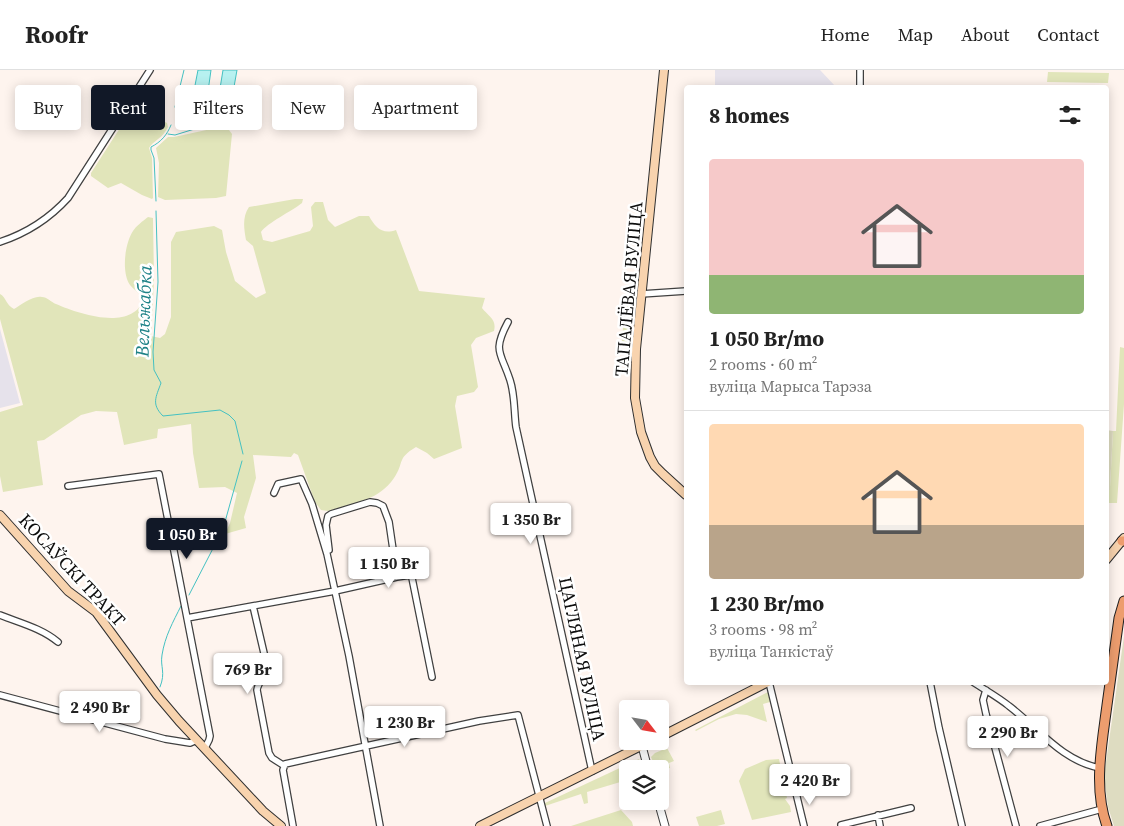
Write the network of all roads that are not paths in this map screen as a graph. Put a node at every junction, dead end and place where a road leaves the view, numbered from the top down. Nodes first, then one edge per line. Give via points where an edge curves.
1 (150, 70) edge
2 (664, 70) edge
3 (860, 70) edge
4 (860, 85) edge
5 (0, 242) edge
6 (684, 291) edge
7 (641, 294) junction
8 (508, 322) dead end
9 (68, 486) dead end
10 (274, 493) dead end
11 (684, 493) edge
12 (0, 515) edge
13 (1123, 540) edge
14 (327, 554) junction
15 (1109, 556) edge
16 (397, 577) junction
17 (335, 591) junction
18 (1124, 601) edge
19 (253, 606) junction
20 (0, 615) edge
21 (187, 618) junction
22 (58, 642) dead end
23 (432, 676) dead end
24 (762, 685) edge
25 (769, 685) edge
26 (931, 685) edge
27 (978, 685) edge
28 (986, 690) junction
29 (0, 695) edge
30 (669, 732) edge
31 (197, 740) junction
32 (365, 746) junction
33 (205, 748) junction
34 (634, 750) edge
35 (283, 766) junction
36 (1100, 768) junction
37 (592, 770) junction
38 (539, 797) junction
39 (910, 808) dead end
40 (1102, 808) junction
41 (661, 810) edge
42 (878, 816) junction
43 (841, 825) edge
44 (1044, 825) edge
45 (281, 826) edge
46 (293, 826) edge
47 (380, 826) edge
48 (480, 826) edge
49 (547, 826) edge
50 (665, 826) edge
51 (804, 826) edge
52 (880, 826) edge
53 (962, 826) edge
54 (1016, 826) edge
55 (1107, 826) edge

1 - 5 street via 58,210 34,227
2 - 7 main road, ТАПАЛЁВАЯ ВУЛІЦА
3 - 4 street
6 - 7 street
7 - 11 main road, ТАПАЛЁВАЯ ВУЛІЦА via 634,382 641,432 654,466
8 - 37 street, ЦАГЛЯНАЯ ВУЛІЦА via 499,351 510,380 516,427
9 - 21 street via 160,474
10 - 14 street via 278,484 301,479
12 - 31 main road, КОСАЎСКІ ТРАКТ via 68,591 96,612 157,695
13 - 15 main road
14 - 16 street via 328,516 377,502 383,506 390,522
14 - 17 street
16 - 17 street
16 - 23 street via 407,574 412,578
17 - 19 street
17 - 32 street
18 - 36 main road via 1119,618
19 - 21 street
19 - 35 street via 267,666 257,690 269,753
20 - 22 street via 38,629
21 - 33 street via 210,736
24 - 30 main road
25 - 51 street
26 - 53 street
27 - 28 street
28 - 36 street via 1072,758
28 - 54 street via 983,700 986,714
29 - 31 street via 165,739 190,743
31 - 33 main road, КОСАЎСКІ ТРАКТ
32 - 35 street
32 - 38 street via 518,715
32 - 47 street
33 - 45 main road, КОСАЎСКІ ТРАКТ
34 - 37 main road
35 - 46 street
36 - 40 main road
37 - 38 main road
38 - 48 main road
38 - 49 street
39 - 42 street
40 - 44 street
40 - 55 main road
41 - 50 street
42 - 43 street
42 - 52 street

